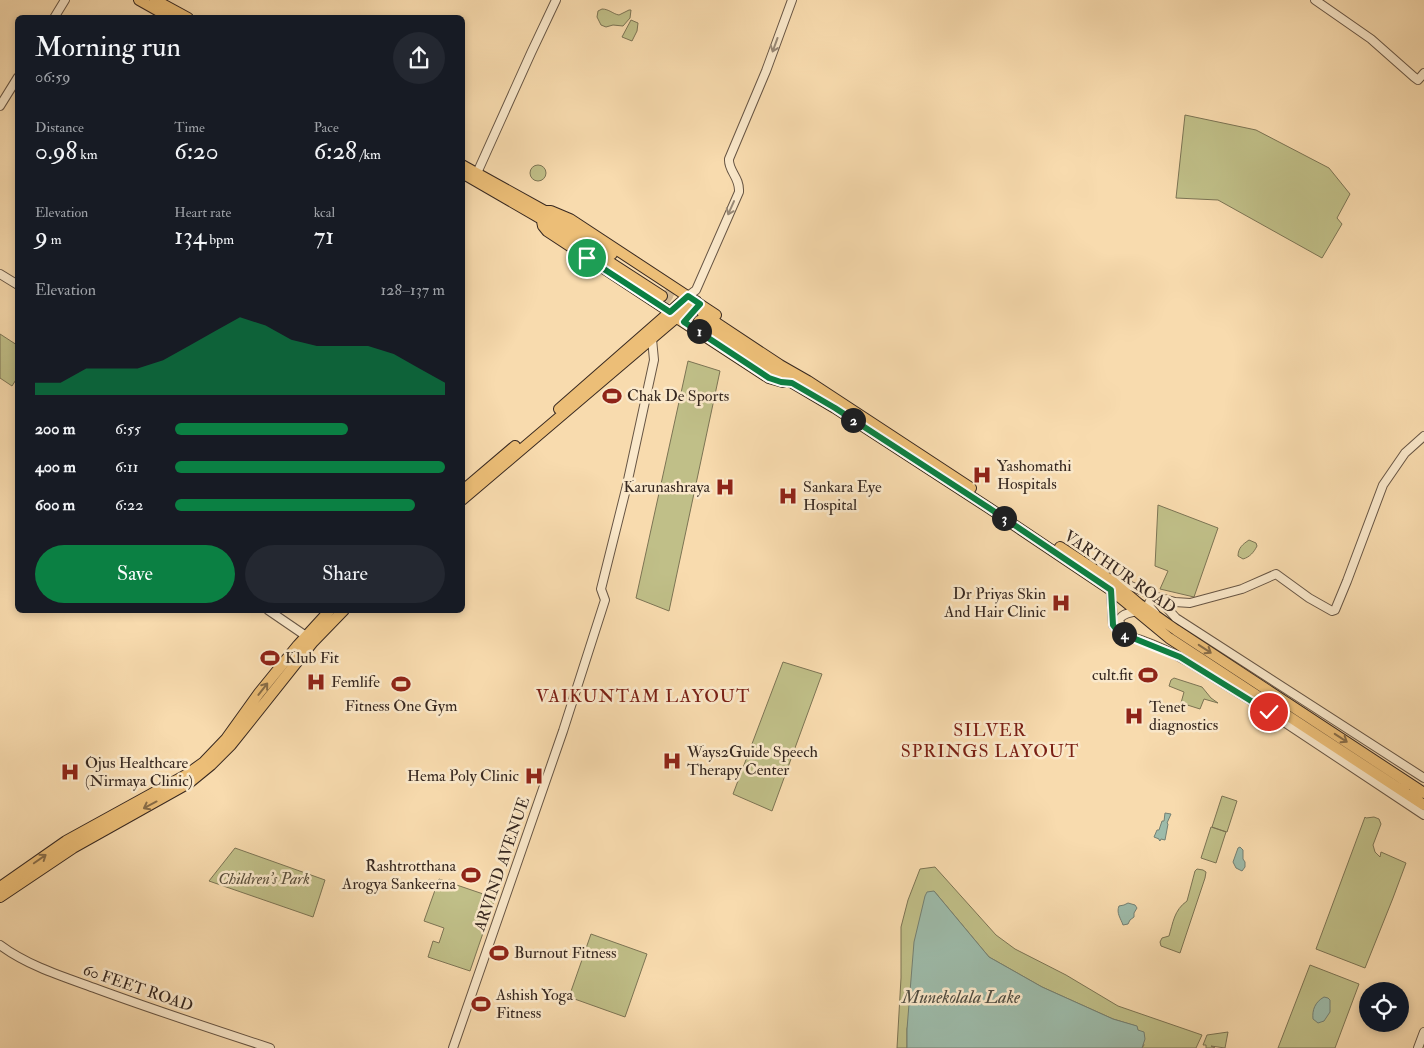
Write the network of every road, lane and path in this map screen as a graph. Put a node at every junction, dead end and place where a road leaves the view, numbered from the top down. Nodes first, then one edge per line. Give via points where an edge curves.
1 (65, 0) edge
2 (139, 0) edge
3 (154, 0) edge
4 (556, 0) edge
5 (792, 0) edge
6 (1315, 0) edge
7 (168, 9) edge
8 (56, 15) edge
9 (181, 15) edge
10 (1424, 72) edge
11 (15, 82) edge
12 (0, 106) edge
13 (465, 167) edge
14 (477, 173) junction
15 (465, 175) edge
16 (543, 216) junction
17 (0, 274) edge
18 (15, 283) edge
19 (664, 293) tunnel mouth
20 (694, 298) junction
21 (677, 317) junction
22 (701, 317) tunnel mouth
23 (652, 340) junction
24 (795, 379) junction
25 (1424, 436) edge
26 (465, 488) edge
27 (465, 497) edge
28 (1111, 585) junction
29 (1157, 597) junction
30 (1137, 611) junction
31 (272, 613) edge
32 (327, 613) edge
33 (341, 613) edge
34 (1157, 616) junction
35 (306, 636) junction
36 (1141, 640) junction
37 (1424, 778) edge
38 (1424, 793) edge
39 (1424, 805) edge
40 (1424, 815) edge
41 (0, 887) edge
42 (0, 897) edge
43 (0, 946) edge
44 (1424, 1032) edge
45 (270, 1048) edge
46 (453, 1048) edge
47 (1418, 1048) edge

1 - 8 street
2 - 7 main road
3 - 7 main road
4 - 14 street
5 -> 20 street via 729,159 728,164 738,180 739,192
6 - 10 street via 1371,39 1418,80
7 - 9 main road
11 - 12 street
13 - 14 main road
14 - 16 main road
15 - 16 main road
16 - 19 main road via 557,228
16 - 20 main road via 551,211 570,218
16 - 21 main road via 547,231
17 - 18 street
20 - 21 main road
20 - 24 main road via 786,361
21 - 23 main road
21 - 24 main road via 769,378 781,382
21 - 26 main road
22 - 24 main road via 780,365
23 - 27 main road
23 - 46 street, ARVIND AVENUE via 654,360 601,588 605,600
24 - 28 main road, VARTHUR ROAD via 933,462
25 - 29 street via 1405,453 1386,479 1332,612 1276,574 1242,589 1190,603
28 - 29 street via 1126,584
28 - 30 main road, VARTHUR ROAD
28 - 34 main road, VARTHUR ROAD
28 - 36 street via 1114,627
29 - 34 street via 1149,603
29 - 37 street via 1176,618
30 - 36 street via 1123,615 1119,624
30 - 39 main road, VARTHUR ROAD via 1159,631
31 - 35 street
32 - 35 main road
33 -> 42 main road via 313,642 231,745 192,781 73,848
34 -> 38 main road, VARTHUR ROAD
41 -> 35 main road via 66,841 204,762
36 - 40 street via 1198,668
43 - 45 street, 60 FEET ROAD via 49,972
44 - 47 street

